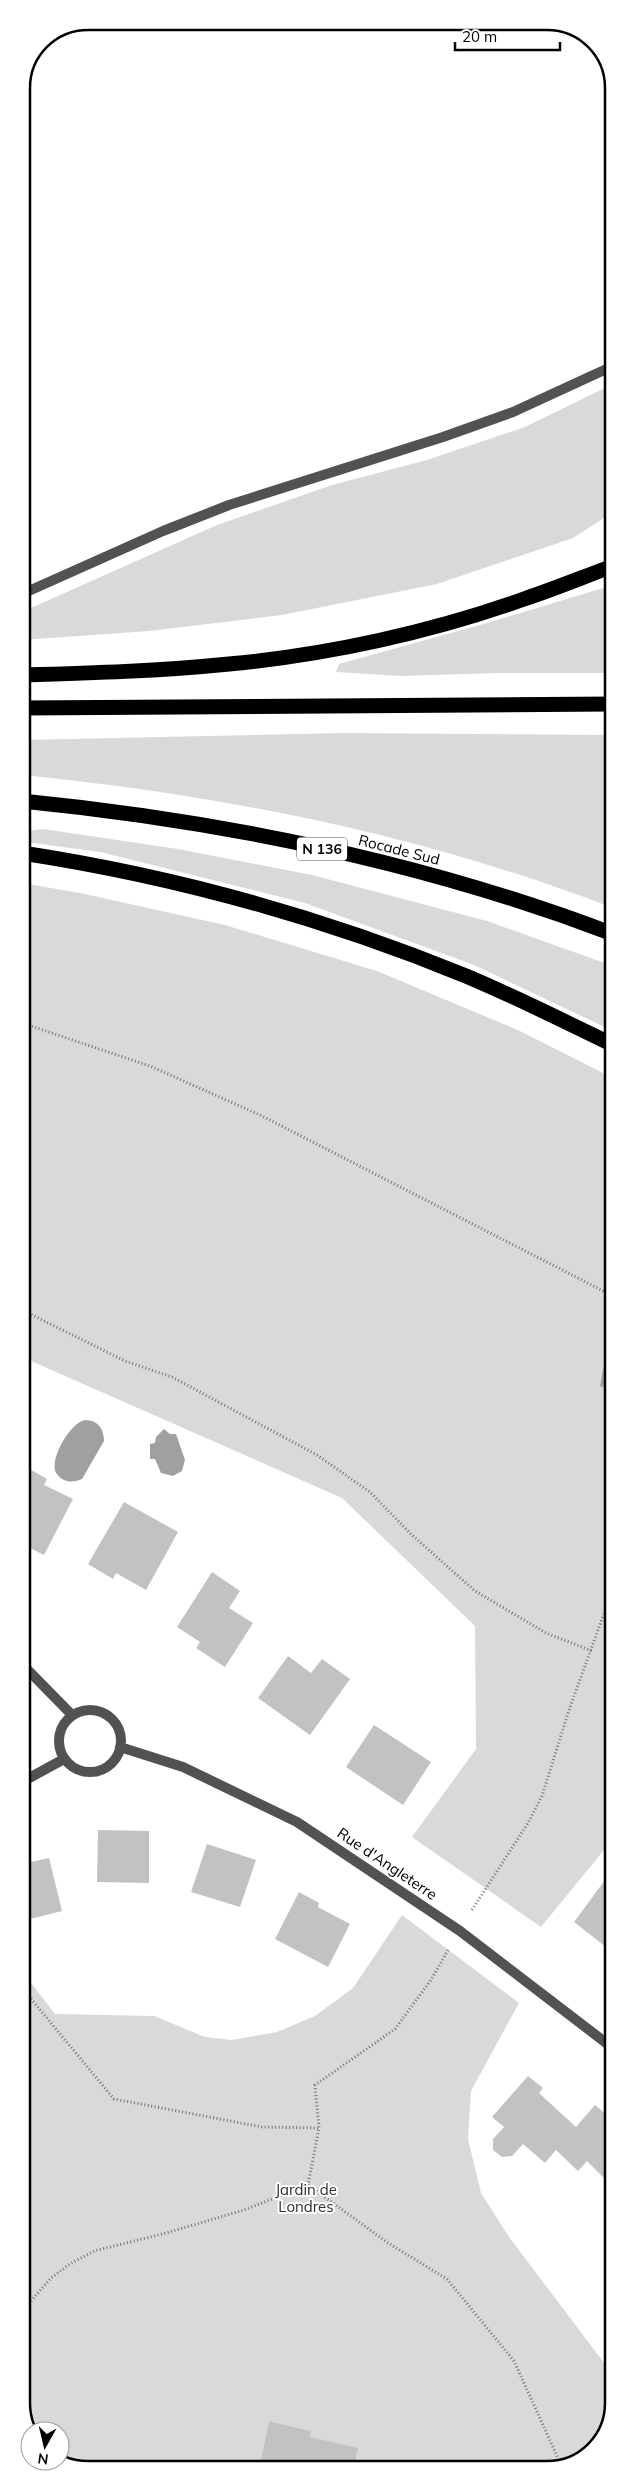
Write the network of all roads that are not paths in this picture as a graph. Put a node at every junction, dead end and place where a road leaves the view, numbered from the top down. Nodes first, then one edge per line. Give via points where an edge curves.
1 (605, 370) edge
2 (605, 569) edge
3 (30, 590) edge
4 (30, 675) edge
5 (605, 704) edge
6 (30, 708) edge
7 (30, 802) edge
8 (30, 854) edge
9 (605, 931) edge
10 (605, 1041) edge
11 (30, 1672) edge
12 (72, 1715) junction
13 (120, 1747) junction
14 (64, 1759) junction
15 (30, 1778) edge
16 (605, 2042) edge

1 - 3 street via 513,412 229,505
2 - 4 highway via 524,600 459,620 312,653 168,669
5 - 6 highway
7 - 9 highway, Rocade Sud / N 136 via 124,812 255,833 404,868 530,904
8 - 10 highway via 126,872 289,914 465,976
11 - 12 street
12 - 13 street via 92,1710 111,1718 117,1726
12 - 14 street via 64,1722 58,1740
13 - 14 street via 110,1764 96,1771 81,1771
13 - 16 street, Rue d'Angleterre via 183,1767 297,1822 460,1931
14 - 15 street

